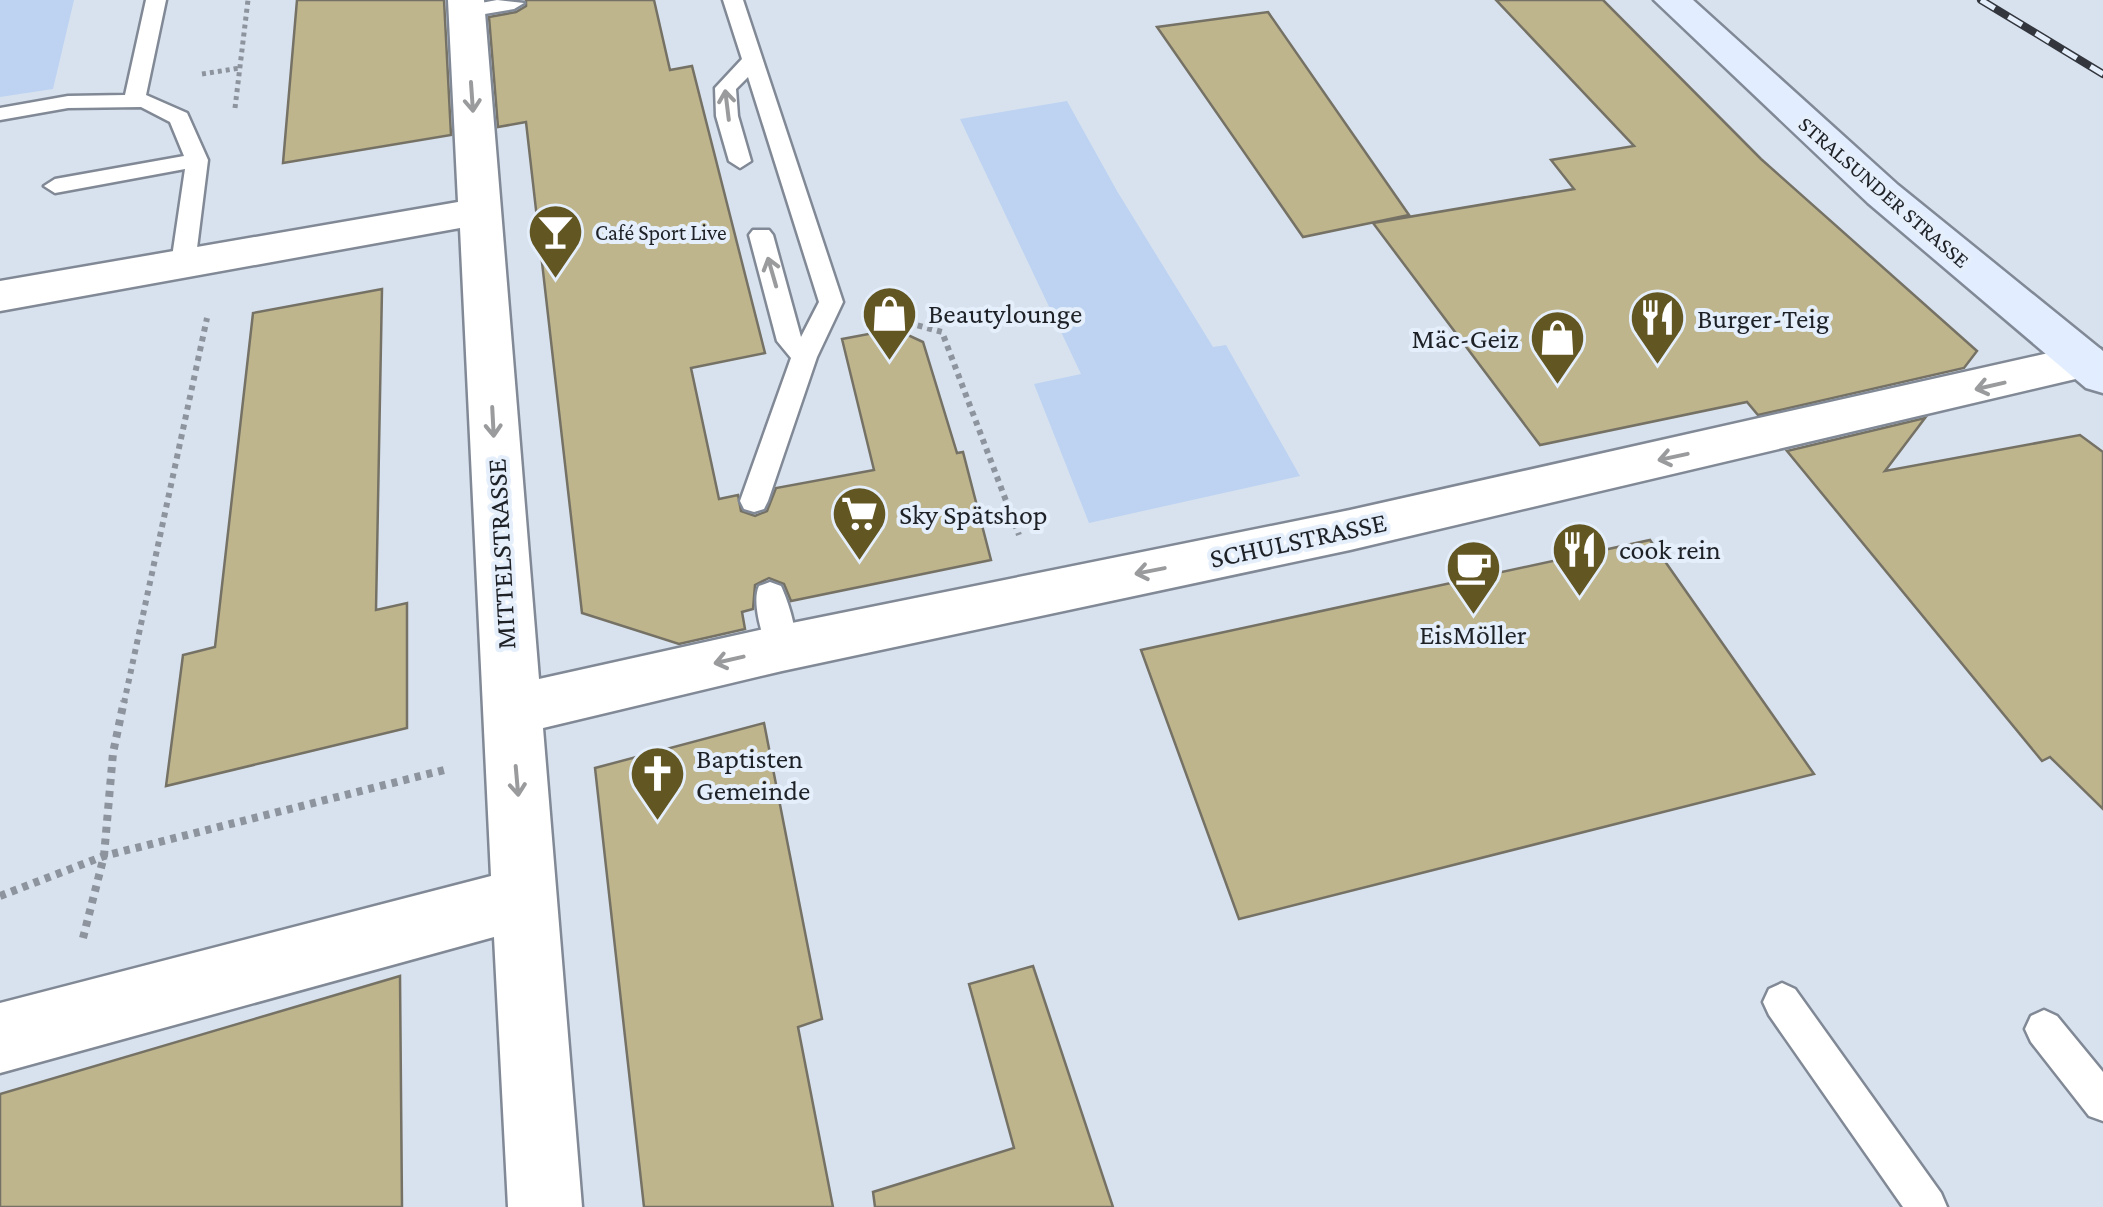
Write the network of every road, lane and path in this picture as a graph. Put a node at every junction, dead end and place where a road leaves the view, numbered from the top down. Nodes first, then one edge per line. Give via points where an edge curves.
1 (156, 0) edge
2 (733, 0) edge
3 (1672, 0) edge
4 (482, 5) edge
5 (752, 59) junction
6 (134, 101) junction
7 (0, 114) edge
8 (197, 160) junction
9 (740, 161) dead end
10 (55, 186) dead end
11 (480, 211) junction
12 (761, 235) dead end
13 (202, 260) junction
14 (0, 296) edge
15 (830, 302) junction
16 (804, 358) junction
17 (2097, 364) edge
18 (754, 501) dead end
19 (1038, 593) junction
20 (770, 594) dead end
21 (782, 648) junction
22 (512, 732) junction
23 (104, 856) junction
24 (0, 896) edge
25 (526, 896) junction
26 (1782, 1002) dead end
27 (66, 1021) junction
28 (2044, 1029) dead end
29 (0, 1038) edge
30 (2103, 1102) edge
31 (545, 1207) edge
32 (1928, 1207) edge

1 - 6 lane
2 - 5 lane
3 - 17 street, STRALSUNDER STRASSE via 2028,317
4 -> 11 street, MITTELSTRASSE
9 -> 5 lane via 725,88
5 - 15 lane
6 - 7 lane via 68,102
6 - 8 lane via 179,118
8 - 10 lane
8 - 13 lane
11 - 13 street
11 -> 22 street, MITTELSTRASSE
16 -> 12 lane via 790,341
13 - 14 street
13 - 23 path via 113,754
15 - 16 lane
15 - 19 path via 942,332
16 - 18 lane
17 -> 19 street, SCHULSTRASSE
19 - 21 street, SCHULSTRASSE
20 - 21 lane
21 -> 22 street, SCHULSTRASSE
22 - 23 path
22 -> 25 street, MITTELSTRASSE
23 - 24 path
23 - 27 path
25 - 27 street
25 - 31 street, MITTELSTRASSE
26 - 32 lane
27 - 29 street
28 - 30 lane

